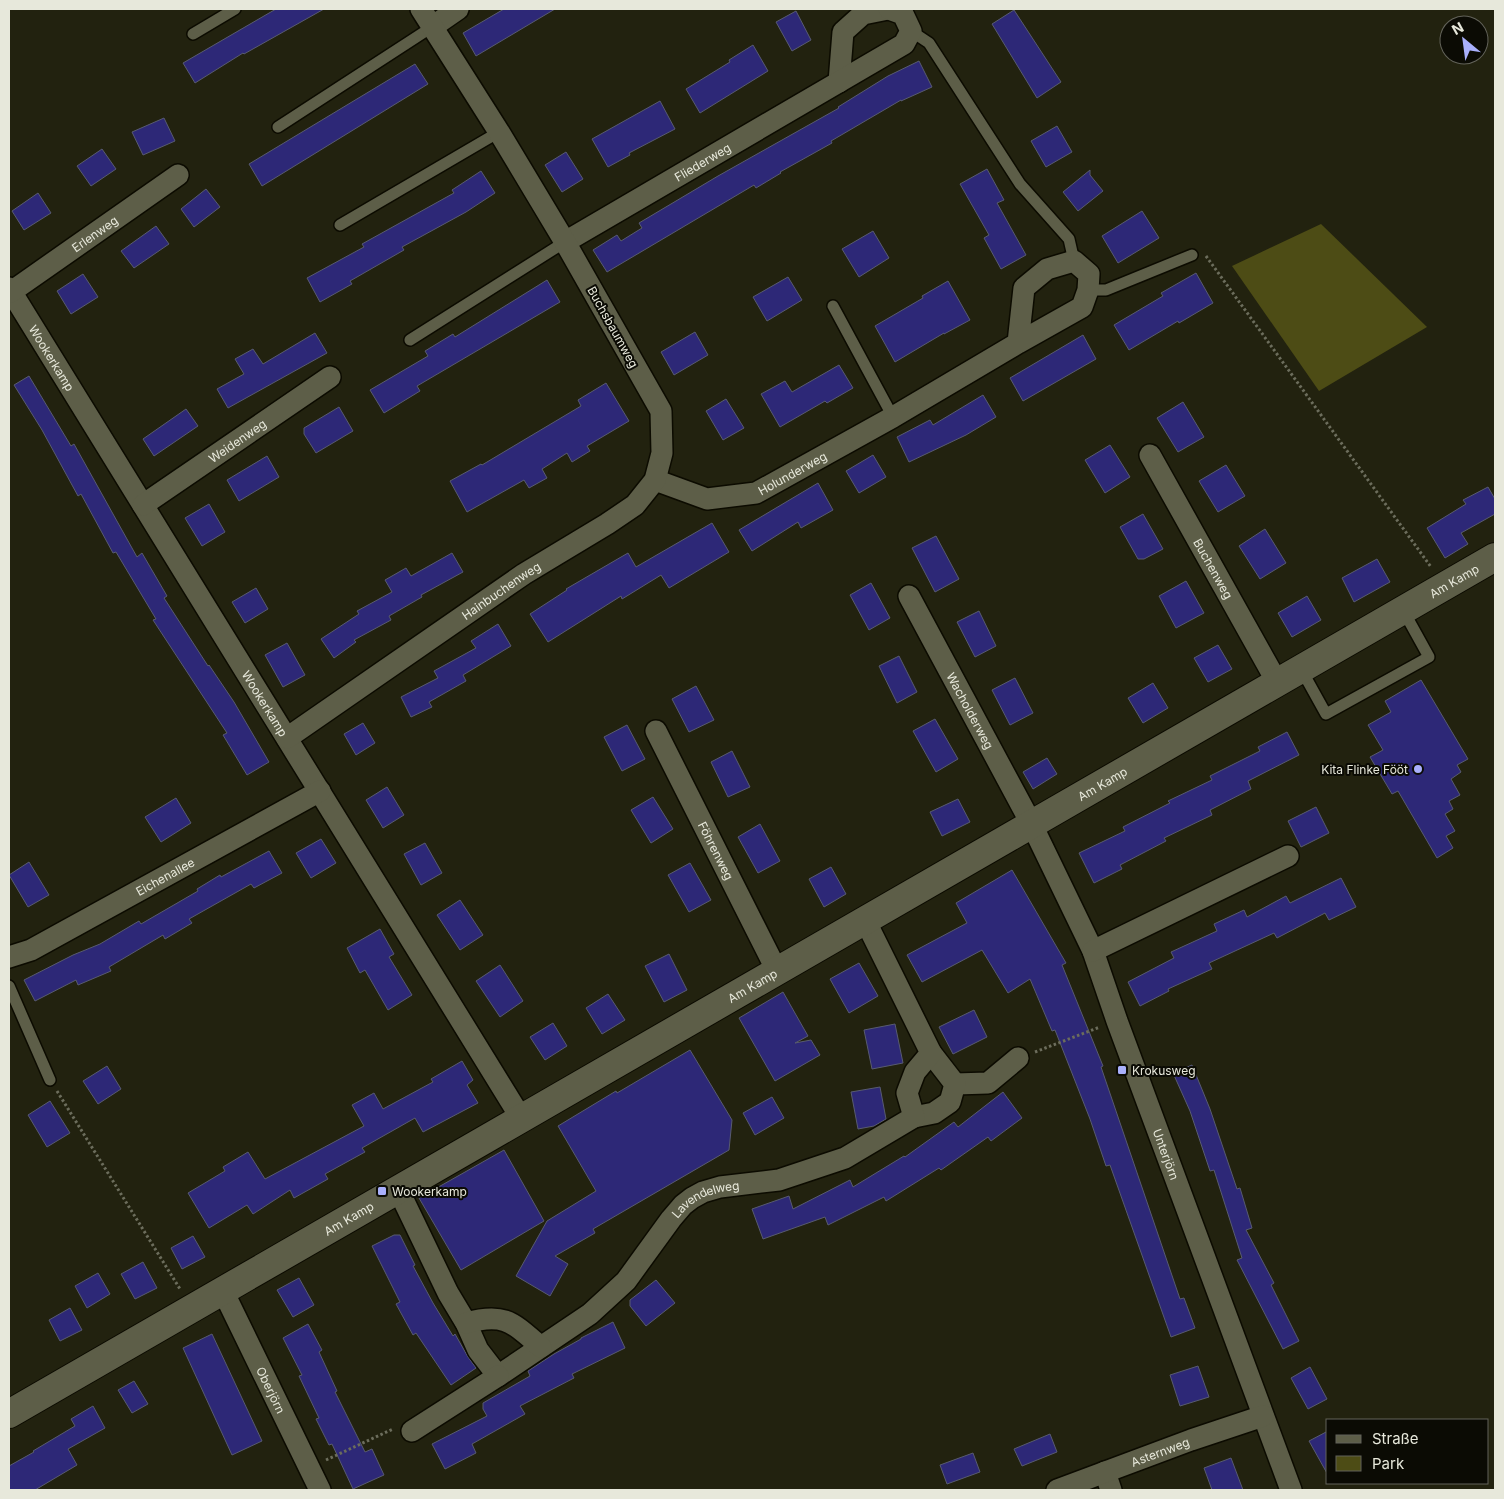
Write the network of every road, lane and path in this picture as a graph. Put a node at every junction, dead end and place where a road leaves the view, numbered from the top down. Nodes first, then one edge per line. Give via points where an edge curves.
1 (235, 9) edge
2 (421, 9) edge
3 (458, 9) edge
4 (889, 9) edge
5 (432, 27) junction
6 (911, 31) junction
7 (193, 34) dead end
8 (839, 82) junction
9 (278, 127) dead end
10 (499, 132) junction
11 (178, 175) dead end
12 (340, 225) dead end
13 (565, 242) junction
14 (1192, 255) joint
15 (1074, 261) junction
16 (10, 290) edge
17 (1088, 290) junction
18 (833, 306) dead end
19 (410, 340) dead end
20 (1018, 343) junction
21 (330, 377) dead end
22 (661, 411) joint
23 (893, 417) junction
24 (1150, 456) dead end
25 (656, 480) junction
26 (143, 505) junction
27 (1495, 557) edge
28 (1444, 586) junction
29 (909, 596) dead end
30 (1403, 610) junction
31 (1301, 669) junction
32 (1277, 682) junction
33 (656, 730) dead end
34 (287, 738) junction
35 (320, 791) junction
36 (1032, 824) junction
37 (1288, 856) dead end
38 (865, 920) junction
39 (1092, 951) junction
40 (9, 957) edge
41 (777, 971) junction
42 (9, 986) edge
43 (1117, 1021) junction
44 (931, 1053) junction
45 (1018, 1058) joint
46 (50, 1080) joint
47 (955, 1084) junction
48 (914, 1116) junction
49 (521, 1118) junction
50 (398, 1189) junction
51 (222, 1291) junction
52 (192, 1308) junction
53 (466, 1323) junction
54 (541, 1348) junction
55 (498, 1376) junction
56 (9, 1414) edge
57 (1263, 1416) junction
58 (412, 1431) joint
59 (310, 1468) junction
60 (1108, 1481) edge
61 (320, 1490) edge
62 (1058, 1490) edge
63 (1291, 1490) edge

1 - 7 lane
2 - 5 street, Buchsbaumweg
3 - 5 street
4 - 6 street via 903,14
4 - 8 street via 863,14 843,32
5 - 9 lane
5 - 10 street, Buchsbaumweg
6 - 8 street, Fliederweg via 904,44
6 - 15 lane via 929,43 1020,184 1069,239
8 - 13 street, Fliederweg
10 - 12 lane
10 - 13 street, Buchsbaumweg
11 - 16 street, Erlenweg
13 - 19 lane
13 - 22 street, Buchsbaumweg
14 - 17 lane via 1106,290
14 - 28 path via 1207,256
15 - 17 street via 1089,274
15 - 20 street via 1047,269 1024,288
16 - 26 street, Wookerkamp
17 - 20 street, Holunderweg via 1082,307
18 - 23 lane
20 - 23 street, Holunderweg
21 - 26 street, Weidenweg
22 - 25 street, Hainbuchenweg via 662,453
23 - 25 street, Holunderweg via 756,493 707,499
24 - 32 street, Buchenweg
25 - 34 street, Hainbuchenweg via 635,505 524,574
26 - 34 street, Wookerkamp
27 - 28 street, Am Kamp
28 - 30 street, Am Kamp
29 - 36 street, Wacholderweg
30 - 31 street, Am Kamp
30 - 31 lane via 1429,657 1326,714
31 - 32 street, Am Kamp
32 - 36 street, Am Kamp
33 - 41 street, Föhrenweg
34 - 35 street, Wookerkamp
35 - 40 street, Eichenallee via 31,950
35 - 49 street, Wookerkamp
36 - 38 street, Am Kamp
36 - 39 street, Unterjörn
37 - 39 street
38 - 41 street, Am Kamp
38 - 44 street
39 - 43 street, Unterjörn
41 - 49 street, Am Kamp
42 - 46 lane
43 - 45 path
43 - 57 street, Unterjörn
44 - 47 street
44 - 48 street via 915,1072 907,1093
45 - 47 street via 988,1084
46 - 52 path
47 - 48 street, Lavendelweg via 950,1102 934,1113
48 - 54 street, Lavendelweg via 845,1158 779,1180 720,1187 692,1198 671,1219 626,1281 590,1314
49 - 50 street, Am Kamp
50 - 51 street, Am Kamp
50 - 53 street
51 - 52 street, Am Kamp
51 - 59 street, Oberjörn
52 - 56 street, Am Kamp
53 - 54 street via 484,1318 504,1319
53 - 55 street via 478,1350
54 - 55 street, Lavendelweg
55 - 58 street, Lavendelweg
57 - 60 street, Asternweg via 1191,1440
57 - 63 street, Unterjörn
58 - 59 path via 408,1433 402,1425
59 - 61 street, Oberjörn
60 - 62 street, Asternweg

